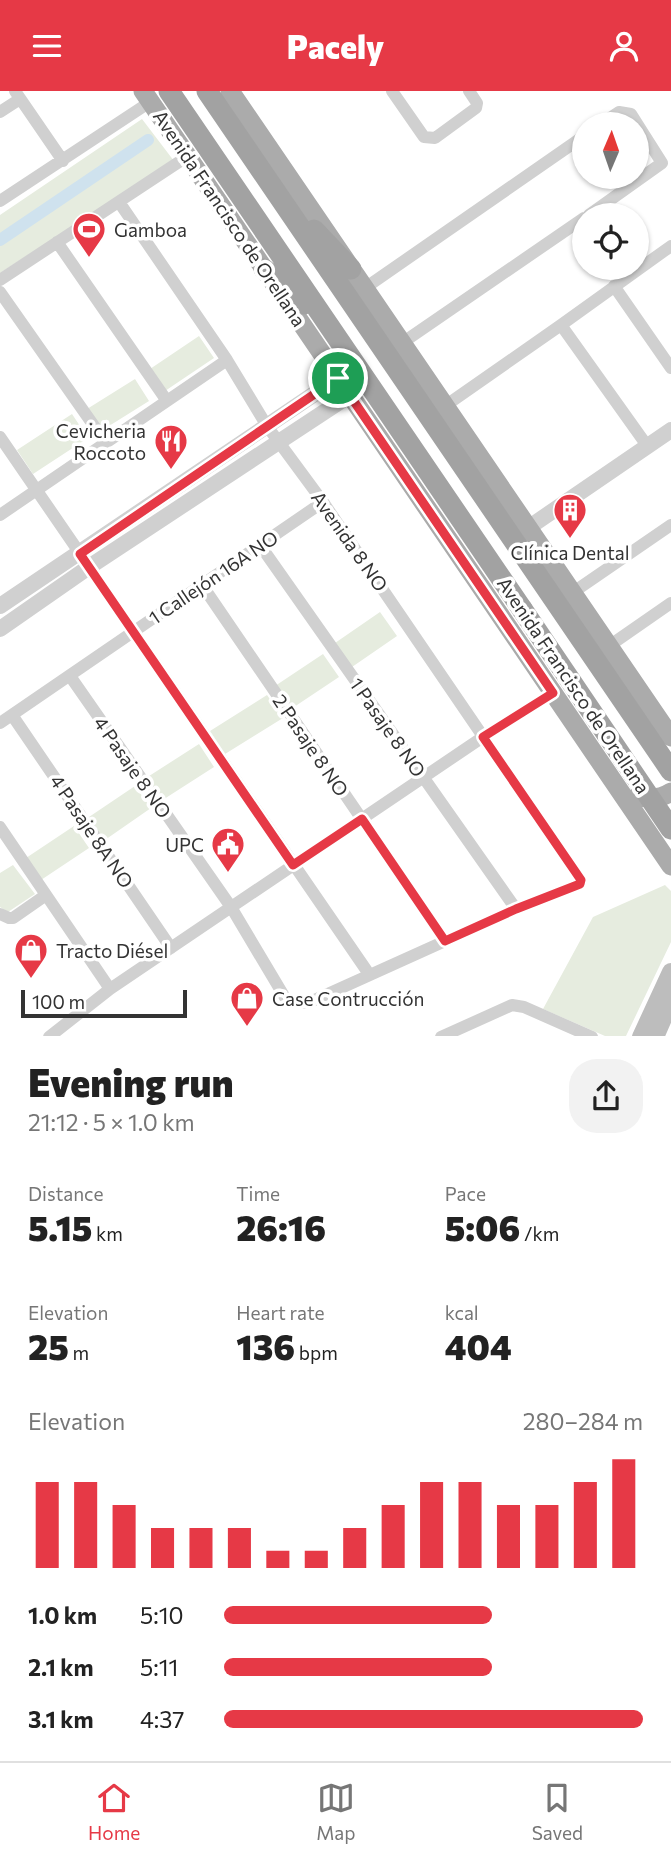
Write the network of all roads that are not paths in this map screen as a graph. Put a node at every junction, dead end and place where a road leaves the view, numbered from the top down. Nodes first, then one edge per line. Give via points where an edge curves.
1 (169, 91) edge
2 (207, 91) edge
3 (230, 91) edge
4 (392, 91) edge
5 (469, 91) edge
6 (17, 95) edge
7 (146, 97) edge
8 (0, 112) edge
9 (649, 142) edge
10 (572, 144) edge
11 (188, 156) junction
12 (63, 160) junction
13 (649, 172) edge
14 (271, 185) junction
15 (626, 189) edge
16 (0, 201) edge
17 (119, 202) junction
18 (606, 203) edge
19 (572, 226) edge
20 (57, 242) junction
21 (671, 246) edge
22 (264, 269) junction
23 (351, 269) junction
24 (0, 280) edge
25 (614, 286) junction
26 (365, 288) junction
27 (0, 292) edge
28 (328, 324) junction
29 (561, 325) junction
30 (402, 343) junction
31 (227, 361) junction
32 (671, 368) edge
33 (338, 378) junction
34 (350, 395) junction
35 (167, 401) junction
36 (445, 406) junction
37 (267, 426) junction
38 (671, 430) edge
39 (0, 437) edge
40 (280, 442) junction
41 (106, 443) junction
42 (648, 447) junction
43 (36, 490) junction
44 (323, 502) junction
45 (0, 515) edge
46 (671, 524) edge
47 (528, 528) junction
48 (261, 545) junction
49 (85, 560) junction
50 (202, 585) junction
51 (572, 593) junction
52 (671, 604) edge
53 (0, 607) edge
54 (0, 629) edge
55 (134, 632) junction
56 (608, 646) junction
57 (70, 676) junction
58 (553, 693) junction
59 (12, 715) junction
60 (0, 723) edge
61 (483, 737) junction
62 (671, 737) edge
63 (671, 771) edge
64 (423, 777) junction
65 (611, 777) junction
66 (671, 792) edge
67 (362, 819) junction
68 (0, 827) edge
69 (671, 829) edge
70 (293, 865) junction
71 (671, 866) edge
72 (46, 894) junction
73 (231, 907) junction
74 (516, 909) junction
75 (0, 914) edge
76 (445, 941) junction
77 (171, 948) junction
78 (671, 972) edge
79 (369, 974) junction
80 (110, 989) junction
81 (671, 1000) edge
82 (50, 1036) edge
83 (443, 1036) edge
84 (590, 1036) edge
85 (641, 1036) edge
86 (655, 1036) edge

1 - 28 highway, Avenida Francisco de Orellana
2 - 14 highway, Avenida Francisco de Orellana
3 - 23 main road
4 - 5 street via 424,137 435,138 475,108 477,103
6 - 8 street
6 - 12 street
7 - 11 main road, Avenida Francisco de Orellana
7 - 12 street
9 - 13 street via 662,163
10 - 26 street
11 - 17 street
11 - 22 main road, Avenida Francisco de Orellana
12 - 16 street
14 - 23 highway
14 - 63 highway, Avenida Francisco de Orellana
15 - 18 street
17 - 20 street
17 - 31 street, Avenida 8 NO
19 - 30 street
20 - 24 street
20 - 35 street
21 - 25 street
22 - 28 highway
22 - 33 main road, Avenida Francisco de Orellana
23 - 26 main road
25 - 29 street
25 - 32 street
26 - 30 main road
27 - 41 street
28 - 69 highway, Avenida Francisco de Orellana, bridge
29 - 36 street
29 - 42 street
30 - 36 main road
31 - 35 street
31 - 37 street, Avenida 8 NO
33 - 34 main road, Avenida Francisco de Orellana
33 - 37 street
34 - 40 street
34 - 58 main road, Avenida Francisco de Orellana
35 - 41 street
36 - 47 main road
37 - 40 street, Avenida 8 NO
37 - 49 street
38 - 42 street
39 - 43 street
40 - 44 street, Avenida 8 NO
40 - 49 street
41 - 43 street
42 - 47 street
43 - 45 street
43 - 49 street
44 - 48 street, 1 Callejón 16A NO
44 - 61 street, Avenida 8 NO
46 - 51 street
47 - 51 main road
48 - 50 street, 1 Callejón 16A NO
48 - 64 street, 1 Pasaje 8 NO
49 - 53 street
49 - 54 street
49 - 55 street
50 - 55 street, 1 Callejón 16A NO
50 - 67 street, 2 Pasaje 8 NO
51 - 56 main road
52 - 56 street
55 - 57 street, 1 Callejón 16A NO
55 - 70 street
56 - 62 main road
57 - 59 street, 1 Callejón 16A NO
57 - 73 street, 4 Pasaje 8 NO
58 - 61 street
58 - 65 main road, Avenida Francisco de Orellana
59 - 60 street, 1 Callejón 16A NO
59 - 77 street, 4 Pasaje 8A NO
61 - 64 street
61 - 74 street, Avenida 8 NO via 581,880
64 - 67 street
64 - 74 street, 1 Pasaje 8 NO
65 - 66 main road via 646,799
65 - 71 main road, Avenida Francisco de Orellana
67 - 70 street
67 - 76 street, 2 Pasaje 8 NO
68 - 72 street
70 - 73 street
70 - 79 street
72 - 75 street via 13,918
72 - 80 street
73 - 77 street
73 - 79 street, 4 Pasaje 8 NO via 287,1001 310,1002
74 - 76 street
76 - 79 street
77 - 80 street
78 - 85 main road
80 - 82 street
81 - 86 main road
83 - 84 street via 512,1005

